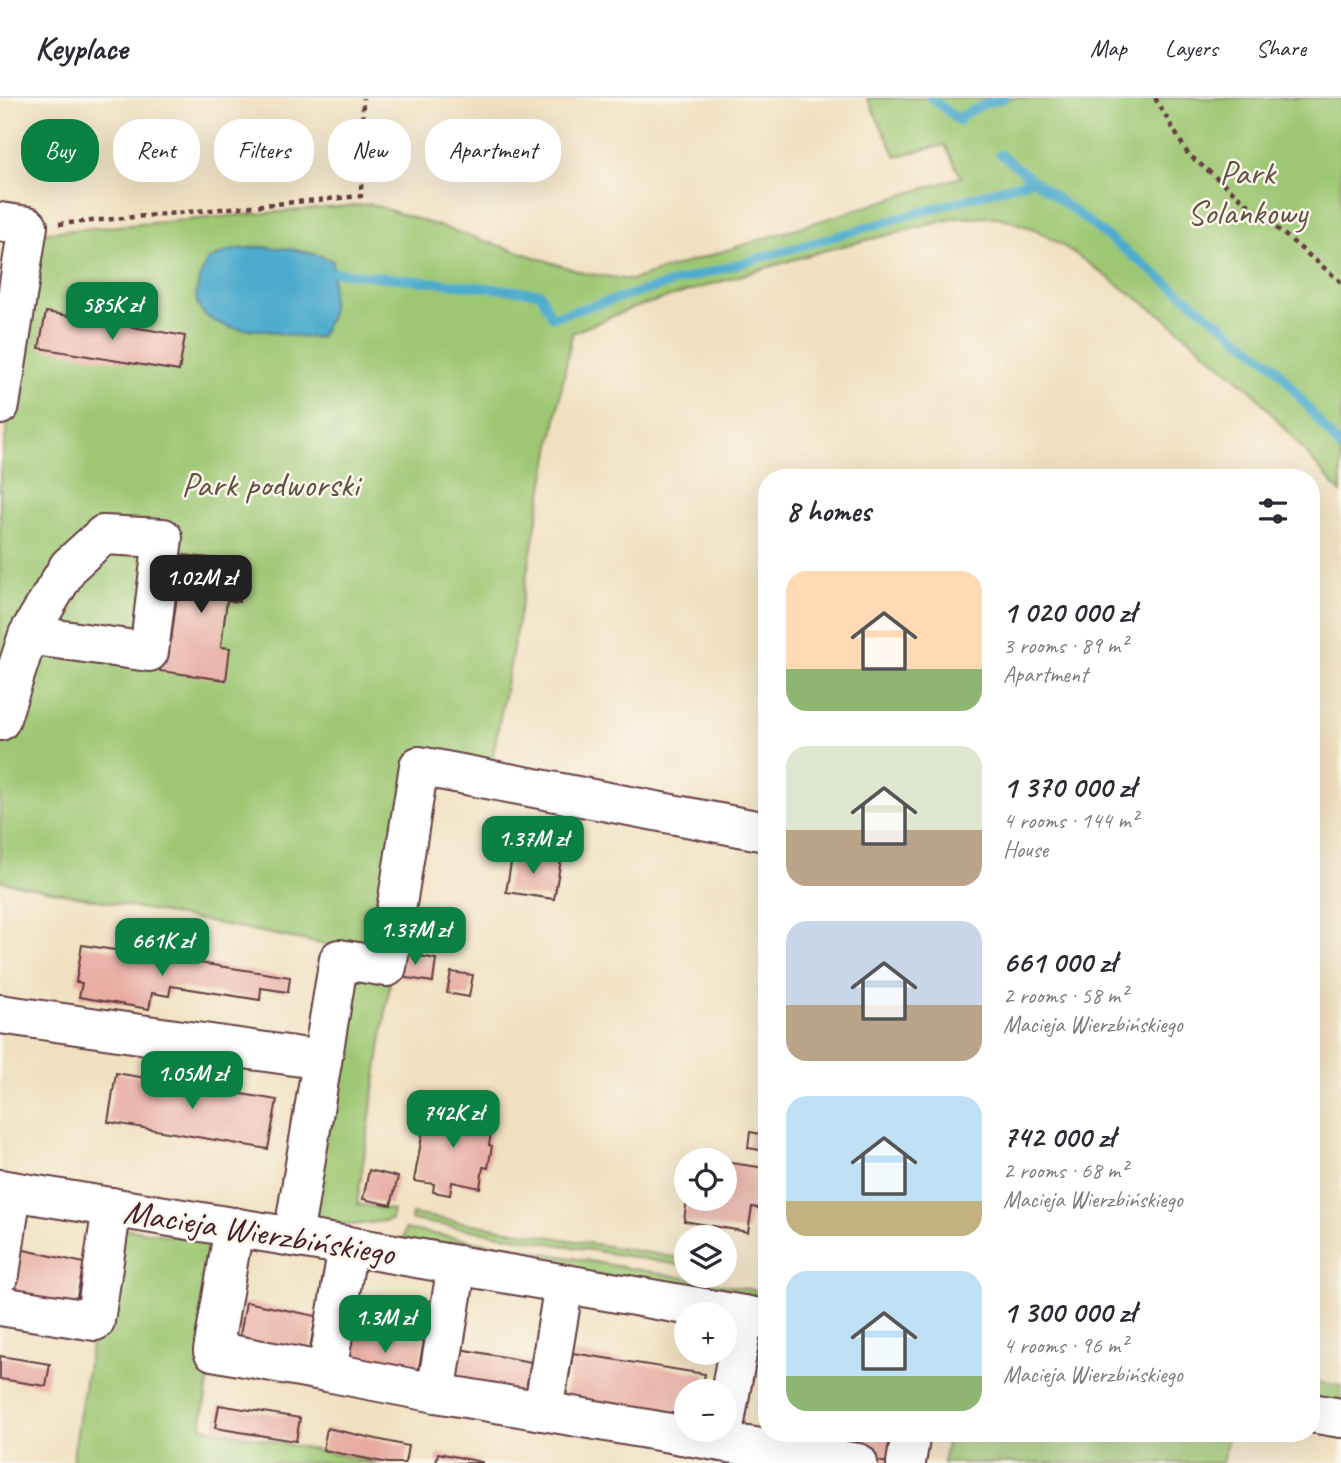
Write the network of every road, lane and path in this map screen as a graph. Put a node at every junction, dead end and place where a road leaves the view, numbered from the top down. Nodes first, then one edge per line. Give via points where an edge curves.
1 (363, 98) edge
2 (1155, 98) edge
3 (25, 224) edge
4 (1341, 282) edge
5 (0, 405) edge
6 (28, 635) dead end
7 (0, 721) edge
8 (758, 830) edge
9 (0, 1014) edge
10 (322, 1060) junction
11 (6, 1190) edge
12 (112, 1207) junction
13 (233, 1227) junction
14 (293, 1237) junction
15 (348, 1246) junction
16 (457, 1265) junction
17 (0, 1274) edge
18 (564, 1284) junction
19 (0, 1306) edge
20 (755, 1317) edge
21 (327, 1372) junction
22 (737, 1384) edge
23 (436, 1392) junction
24 (543, 1411) junction
25 (1320, 1415) edge
26 (1341, 1419) edge
27 (674, 1427) edge
28 (737, 1436) edge
29 (758, 1441) edge
30 (764, 1442) edge
31 (910, 1442) edge
32 (858, 1463) edge
33 (906, 1463) edge

1 - 3 path via 361,196
2 - 4 path via 1188,154
3 - 5 street
6 - 7 street
8 - 10 street via 418,766 387,967 339,959
9 - 10 street
10 - 14 street
11 - 12 street, Macieja Wierzbińskiego
11 - 17 street
12 - 13 street, Macieja Wierzbińskiego
12 - 19 street via 95,1321
13 - 14 street, Macieja Wierzbińskiego
13 - 21 street via 213,1352
14 - 15 street, Macieja Wierzbińskiego
15 - 16 street, Macieja Wierzbińskiego
15 - 21 street
16 - 18 street, Macieja Wierzbińskiego
16 - 23 street
18 - 20 street, Macieja Wierzbińskiego
18 - 24 street
20 - 22 street
21 - 23 street
23 - 24 street
24 - 27 street
25 - 26 street
28 - 29 street
30 - 32 street
31 - 33 street

